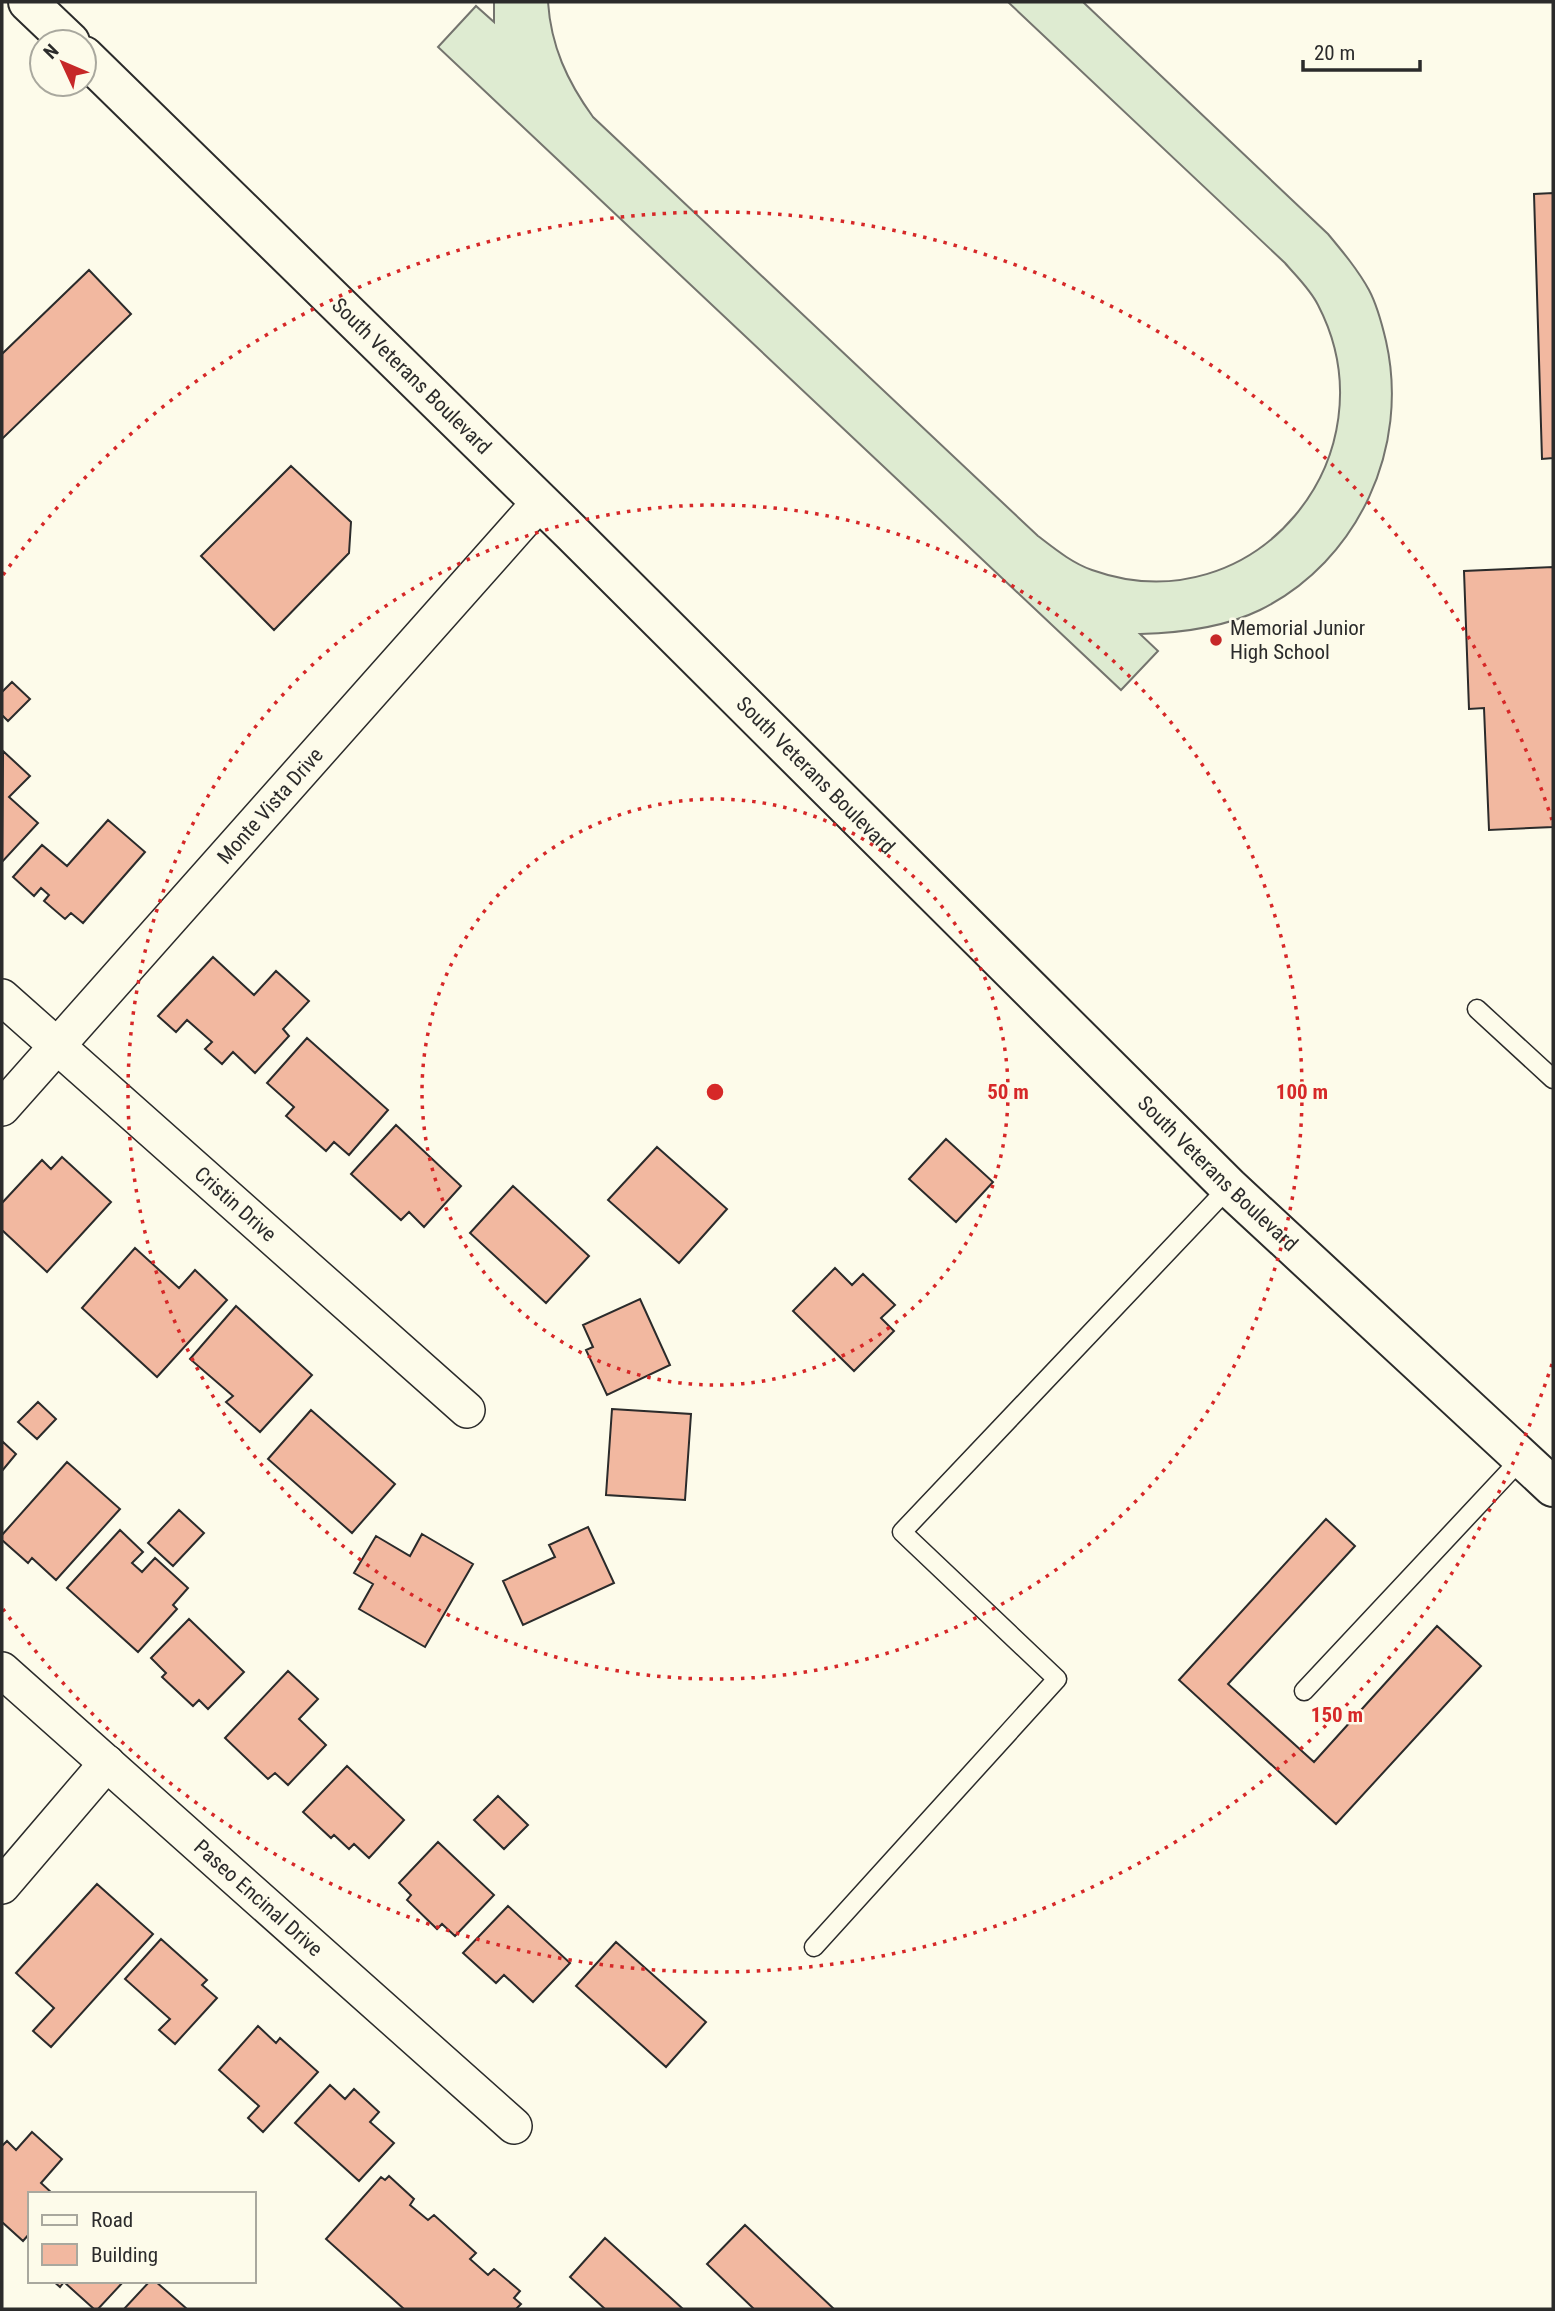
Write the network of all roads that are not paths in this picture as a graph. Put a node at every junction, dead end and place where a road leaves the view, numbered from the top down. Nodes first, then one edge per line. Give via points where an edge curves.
1 (29, 2) edge
2 (56, 28) edge
3 (98, 70) edge
4 (540, 502) junction
5 (2, 997) edge
6 (1477, 1009) dead end
7 (57, 1046) junction
8 (1553, 1079) edge
9 (2, 1108) edge
10 (1229, 1187) junction
11 (467, 1410) dead end
12 (1522, 1458) junction
13 (1553, 1487) edge
14 (2, 1670) edge
15 (1304, 1691) dead end
16 (107, 1763) junction
17 (2, 1886) edge
18 (814, 1947) dead end
19 (514, 2126) dead end

1 - 2 main road
3 - 4 main road, South Veterans Boulevard
4 - 7 street, Monte Vista Drive
4 - 10 main road, South Veterans Boulevard
5 - 7 street, Cristin Drive
6 - 8 lane
7 - 9 street, Monte Vista Drive
7 - 11 street, Cristin Drive
10 - 12 main road, South Veterans Boulevard
10 - 18 lane via 902,1532 1057,1679
12 - 13 main road, South Veterans Boulevard
12 - 15 lane
14 - 16 street, Paseo Encinal Drive
16 - 17 street
16 - 19 street, Paseo Encinal Drive

